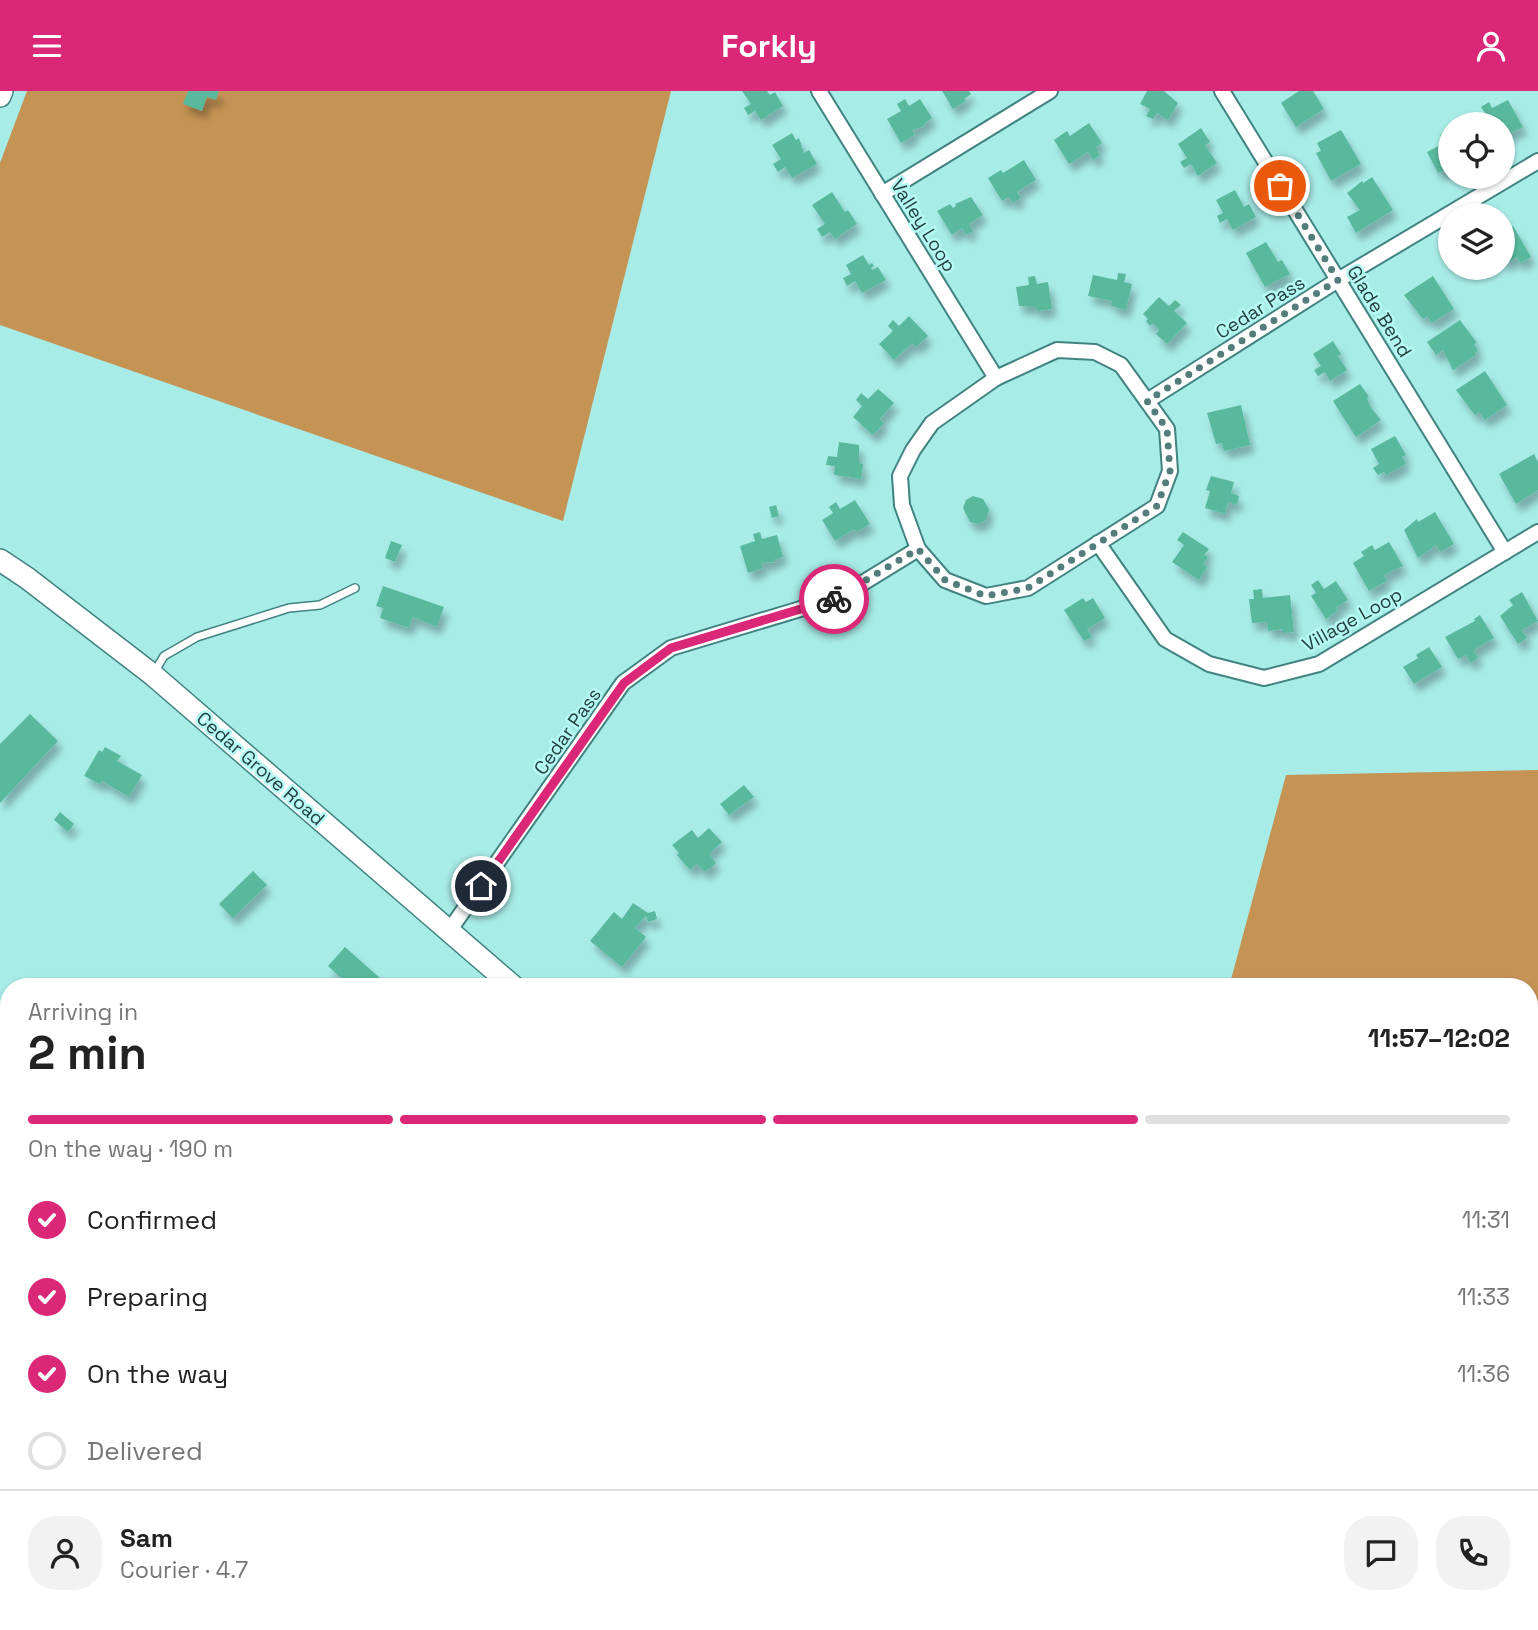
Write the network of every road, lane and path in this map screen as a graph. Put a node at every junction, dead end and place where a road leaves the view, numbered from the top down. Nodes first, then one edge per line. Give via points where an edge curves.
1 (2, 91) edge
2 (819, 91) edge
3 (1050, 91) edge
4 (1222, 91) edge
5 (0, 96) edge
6 (1538, 161) edge
7 (882, 194) junction
8 (1338, 280) junction
9 (996, 378) junction
10 (1147, 401) junction
11 (1538, 532) edge
12 (1098, 543) junction
13 (918, 549) junction
14 (1505, 552) junction
15 (0, 560) edge
16 (355, 588) dead end
17 (153, 675) junction
18 (449, 931) junction
19 (504, 978) edge

1 - 5 main road
2 - 7 street, Valley Loop
3 - 7 street
4 - 8 street, Glade Bend
6 - 8 street, Cedar Pass
7 - 9 street, Valley Loop
8 - 10 street, Cedar Pass
8 - 14 street, Glade Bend
9 - 10 street via 1057,350 1095,352 1121,365
9 - 13 street via 932,423 900,476 902,505
10 - 12 street via 1167,429 1170,471 1157,506
11 - 14 street, Village Loop
12 - 13 street via 1028,588 986,596 945,580
12 - 14 street, Village Loop via 1165,639 1209,664 1264,678 1320,664
13 - 18 street, Cedar Pass via 840,597 671,648 624,683
15 - 17 main road, Cedar Grove Road
16 - 17 lane via 320,605 289,608 197,637 164,656
17 - 18 main road, Cedar Grove Road
18 - 19 main road, Cedar Grove Road

